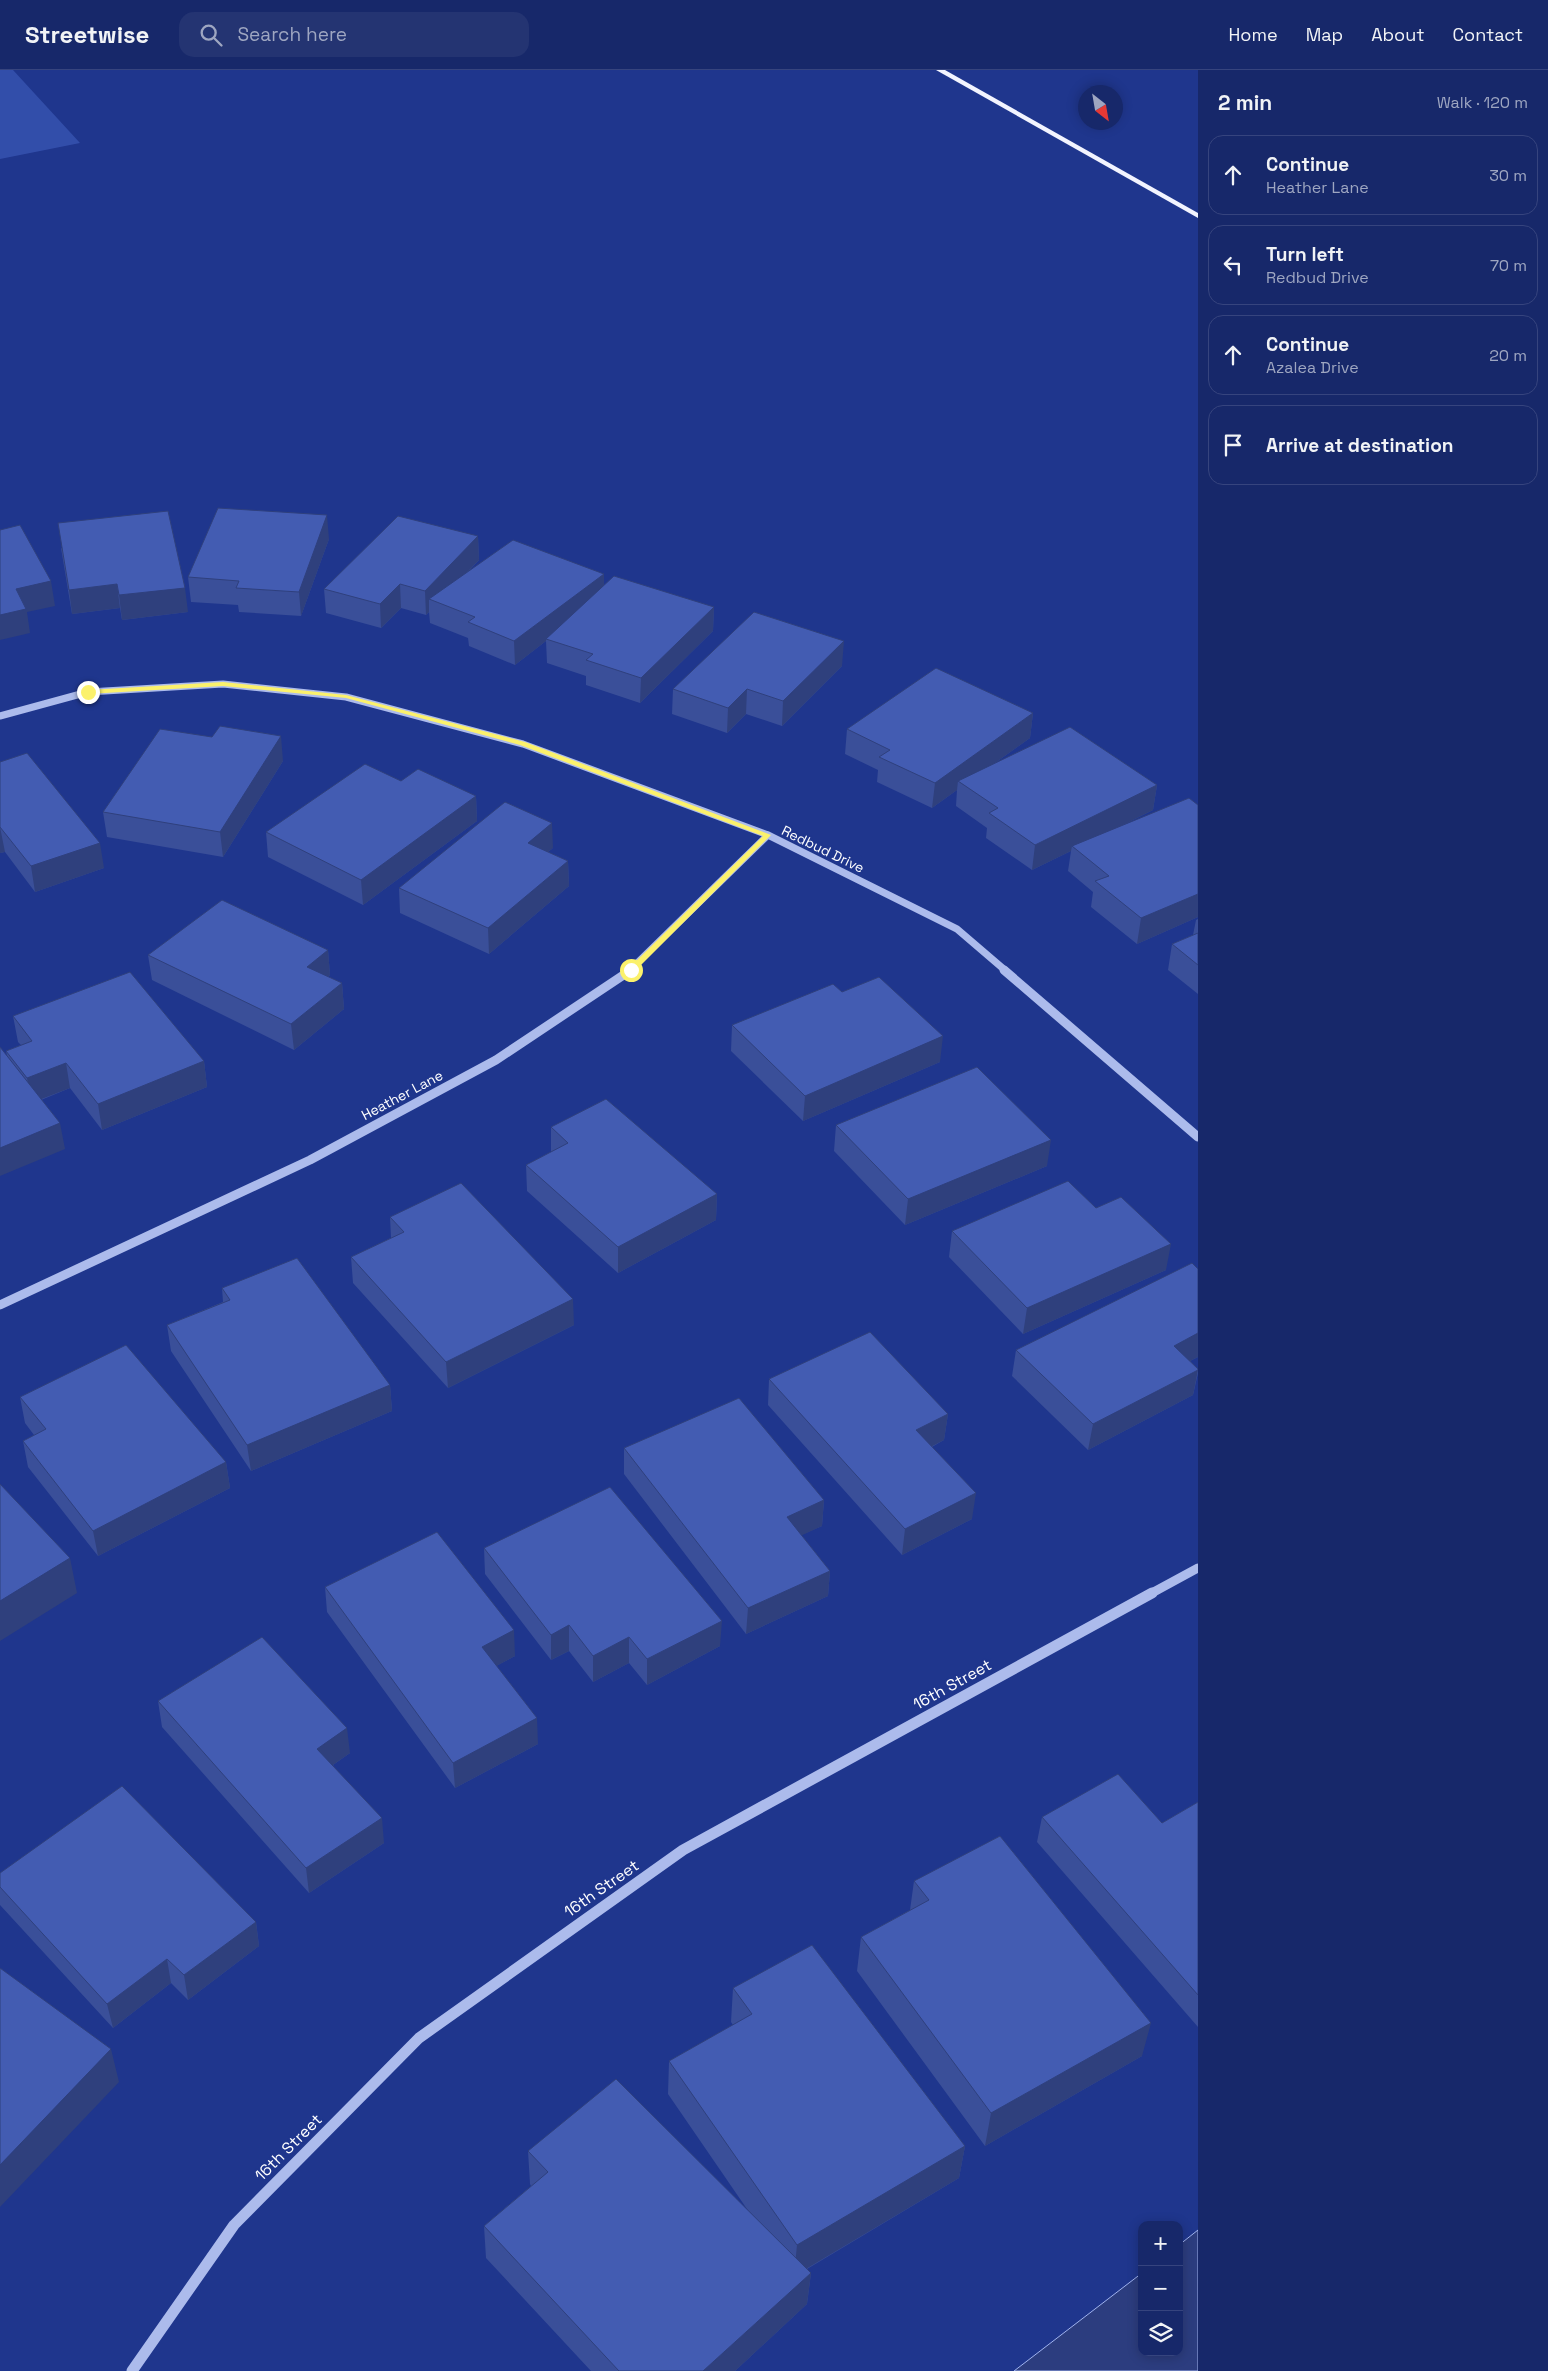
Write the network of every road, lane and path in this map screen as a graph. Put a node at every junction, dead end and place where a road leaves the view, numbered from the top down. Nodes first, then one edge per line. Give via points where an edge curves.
1 (940, 70) edge
2 (1198, 216) edge
3 (0, 716) edge
4 (768, 835) junction
5 (1198, 1137) edge
6 (0, 1305) edge
7 (1198, 1568) edge
8 (132, 2371) edge

1 - 2 main road
3 - 4 street, Redbud Drive via 88,692 223,684 346,696 523,744
4 - 5 street, Redbud Drive via 957,929
4 - 6 street, Heather Lane via 631,970 496,1060 310,1160
7 - 8 street, 16th Street via 683,1850 419,2038 234,2225

